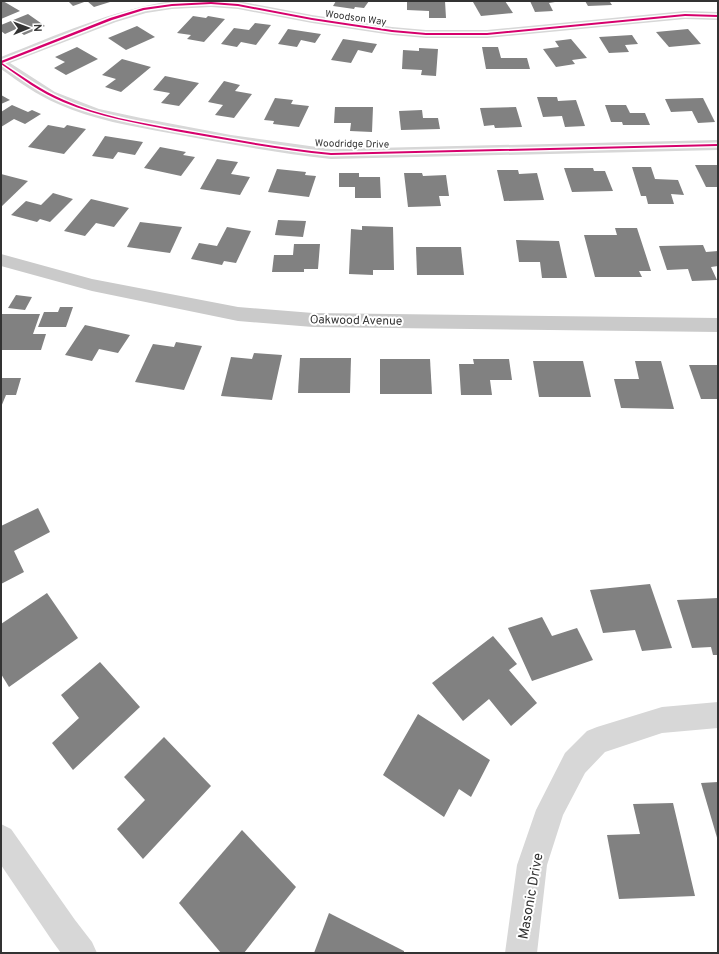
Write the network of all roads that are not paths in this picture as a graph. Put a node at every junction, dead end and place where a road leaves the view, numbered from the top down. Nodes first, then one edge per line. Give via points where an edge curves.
1 (212, 2) edge
2 (718, 16) edge
3 (1, 63) edge
4 (718, 145) edge
5 (1, 260) edge
6 (718, 324) edge
7 (718, 715) edge
8 (1, 839) edge
9 (81, 953) edge
10 (521, 953) edge

1 - 2 street, Woodson Way via 392,31 426,34 487,34 685,15
1 - 3 street, Woodson Way via 144,9 111,19
3 - 4 street, Woodridge Drive via 49,94 102,114 248,144 293,150 331,154
5 - 6 main road, Oakwood Avenue via 92,285 238,314 313,320
7 - 10 street, Masonic Drive via 662,720 597,741 575,763 550,810 532,865
8 - 9 street

